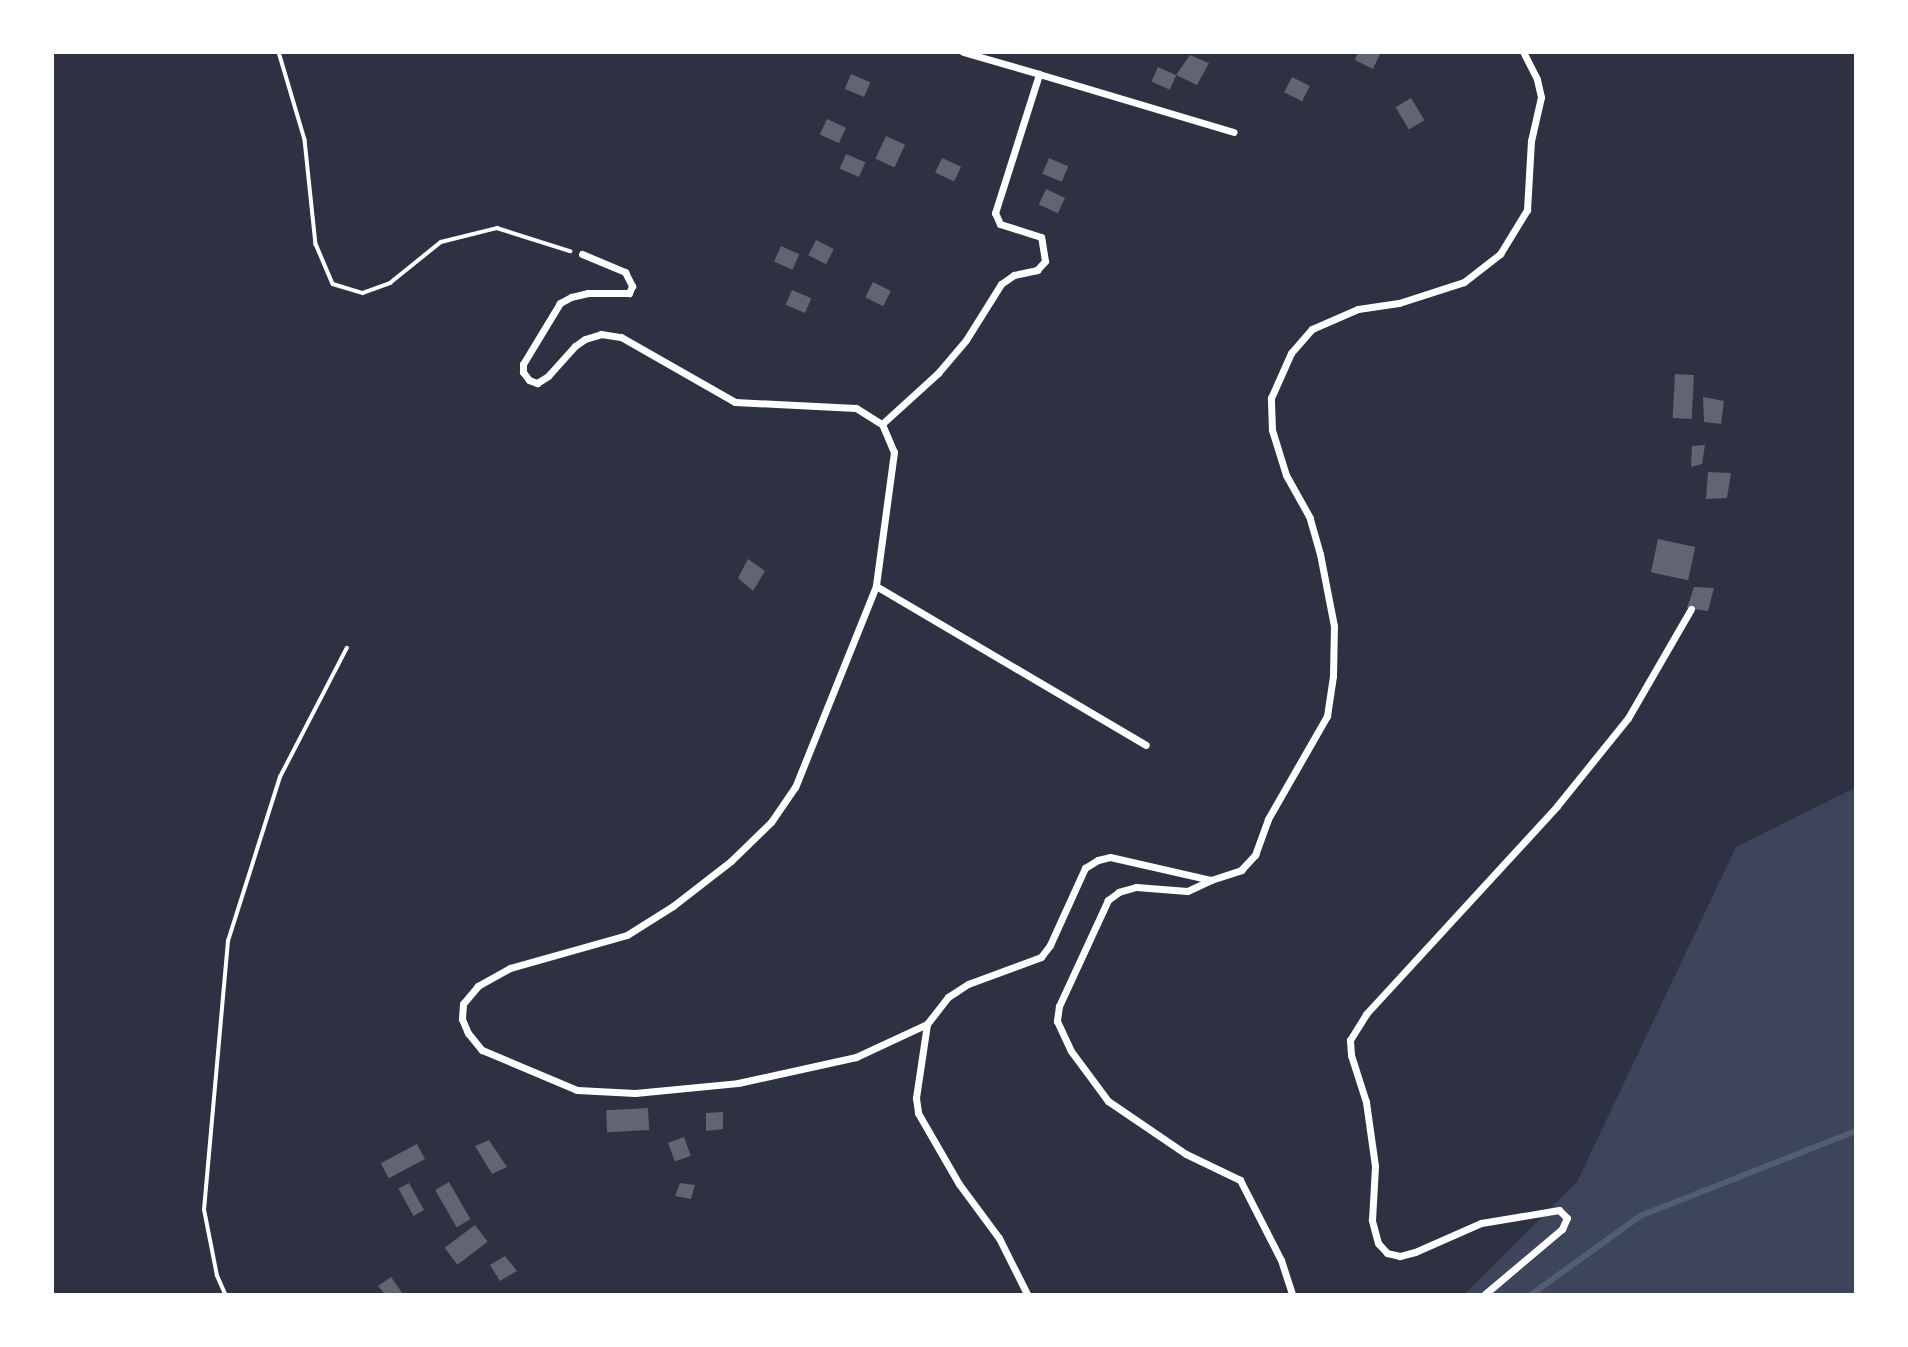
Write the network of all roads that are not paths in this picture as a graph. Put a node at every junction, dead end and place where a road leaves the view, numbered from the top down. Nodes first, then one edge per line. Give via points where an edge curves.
1 (963, 52) edge
2 (1523, 52) edge
3 (1039, 74) junction
4 (1234, 132) dead end
5 (582, 254) road end
6 (882, 424) junction
7 (876, 586) junction
8 (1691, 609) dead end
9 (1146, 745) dead end
10 (1212, 880) junction
11 (927, 1024) junction
12 (1027, 1294) edge
13 (1292, 1294) edge
14 (1485, 1294) edge

1 - 3 street
2 - 10 street via 1541,97 1531,141 1527,210 1500,254 1464,282 1399,303 1358,309 1312,329 1291,353 1271,398 1272,430 1286,475 1310,518 1320,554 1334,626 1333,676 1327,716 1268,819 1255,855 1241,870
3 - 4 street
3 - 6 street via 995,213 1000,223 1041,237 1045,261 1037,270 1014,275 1001,284 966,340 938,373
5 - 6 street via 625,272 632,286 629,293 588,293 560,303 523,364 529,380 537,383 548,376 575,346 601,334 621,337 735,402 856,408
6 - 7 street via 894,452
7 - 9 street
7 - 11 street via 795,787 771,822 731,861 627,935 510,968 478,986 463,1003 462,1019 482,1050 514,1064 577,1090 635,1093 737,1083 856,1057
8 - 14 street via 1628,718 1557,806 1366,1014 1350,1040 1366,1102 1375,1166 1373,1220 1378,1243 1387,1253 1415,1252 1481,1223 1559,1210 1567,1218 1562,1229
10 - 11 street via 1110,857 1098,860 1085,868 1041,957 968,984 948,997
10 - 13 street via 1187,891 1136,887 1108,900 1059,1006 1057,1021 1071,1051 1108,1101 1186,1154 1240,1181 1281,1260
11 - 12 street via 918,1113 952,1173 999,1238

